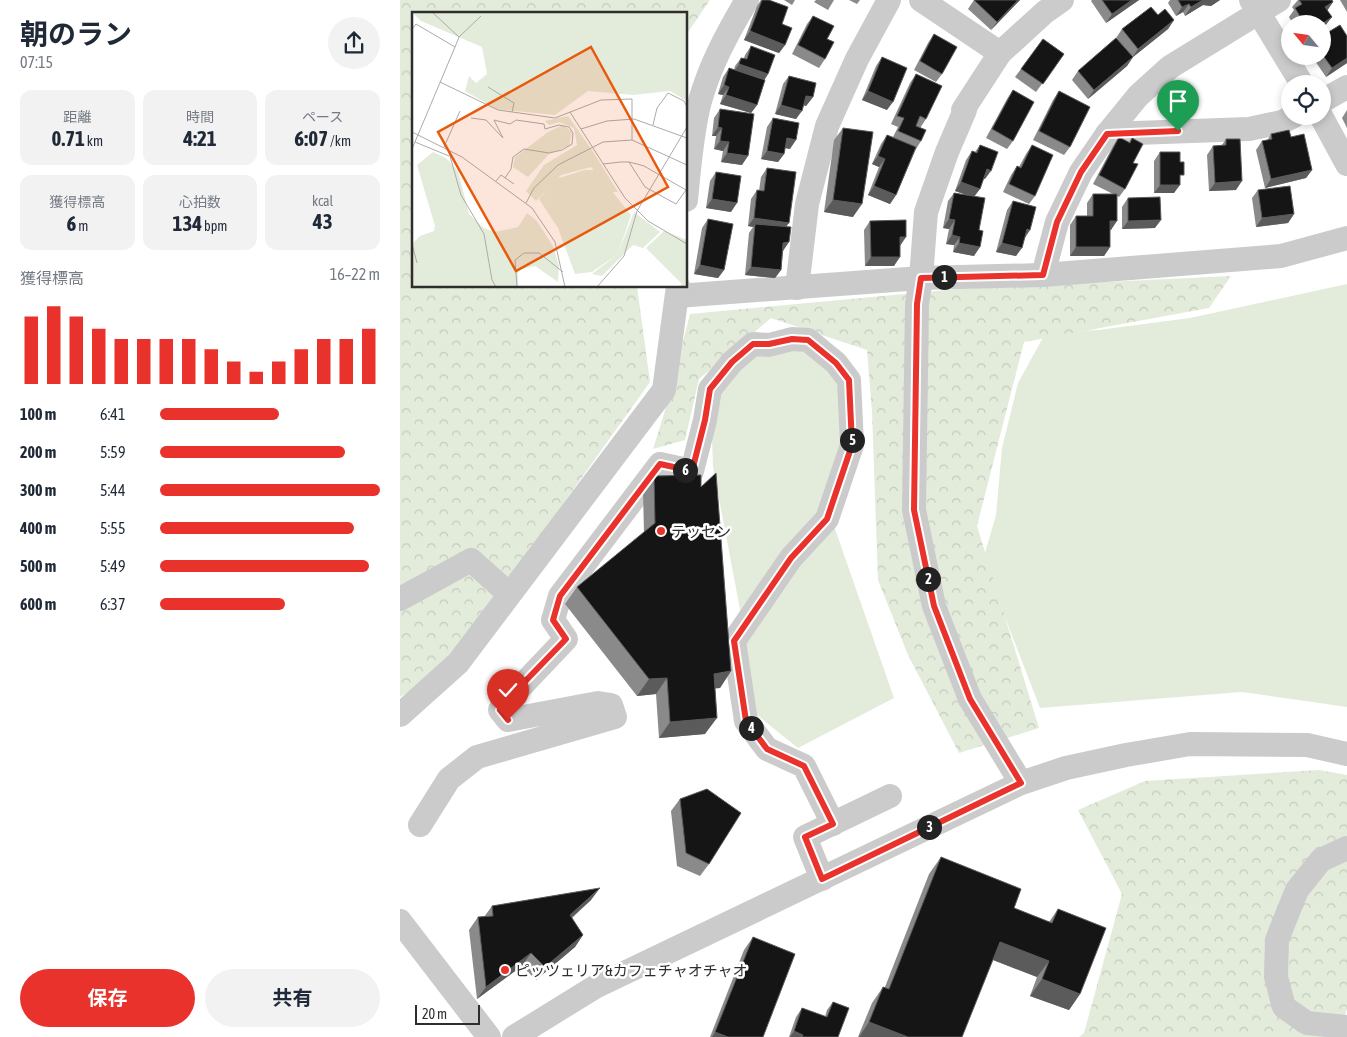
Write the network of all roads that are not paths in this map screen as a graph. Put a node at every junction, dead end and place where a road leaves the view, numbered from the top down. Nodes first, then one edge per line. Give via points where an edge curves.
1 (747, 0) edge
2 (889, 0) edge
3 (921, 0) edge
4 (1062, 0) edge
5 (1279, 0) edge
6 (1255, 6) edge
7 (1000, 53) junction
8 (1297, 75) edge
9 (1347, 87) edge
10 (1331, 96) edge
11 (1281, 122) edge
12 (1326, 125) edge
13 (1107, 134) junction
14 (1347, 164) edge
15 (688, 180) edge
16 (1347, 238) edge
17 (1043, 275) junction
18 (921, 278) junction
19 (797, 288) junction
20 (677, 291) edge
21 (509, 594) junction
22 (400, 599) edge
23 (400, 715) edge
24 (1347, 754) edge
25 (1021, 783) junction
26 (890, 796) dead end
27 (833, 824) junction
28 (420, 825) dead end
29 (1347, 848) edge
30 (822, 879) junction
31 (400, 921) edge
32 (1347, 1027) edge
33 (519, 1036) edge
34 (489, 1037) edge

1 - 15 street via 722,43 700,101
2 - 19 street via 857,59 827,126 807,204
3 - 7 street
4 - 7 street
5 - 6 street
6 - 8 street
6 - 13 street via 1170,67 1138,96
7 - 18 street via 964,110 947,152 926,212
9 - 10 street
11 - 13 street via 1250,129
12 - 14 street
13 - 17 street via 1081,172 1057,222
16 - 17 street via 1281,256
17 - 18 street
18 - 19 street
18 - 25 street via 917,304 914,510 934,606 970,699
19 - 20 street
20 - 21 street via 664,390
21 - 22 street via 471,560
21 - 23 street via 458,663
24 - 25 street via 1307,745 1190,744 1066,768
25 - 30 street
26 - 27 street
27 - 28 street via 804,766 767,749 746,721 734,641 791,558 827,519 852,445 849,380 836,363 808,340 792,339 753,344 714,383 692,471 660,464 560,596 553,620 566,639 500,710 508,720 598,703 611,705 615,717 477,757 449,779
27 - 30 street via 805,837
29 - 32 street via 1320,860 1297,890 1277,940 1276,977 1284,1007 1307,1023
30 - 33 street via 595,987
31 - 34 street

